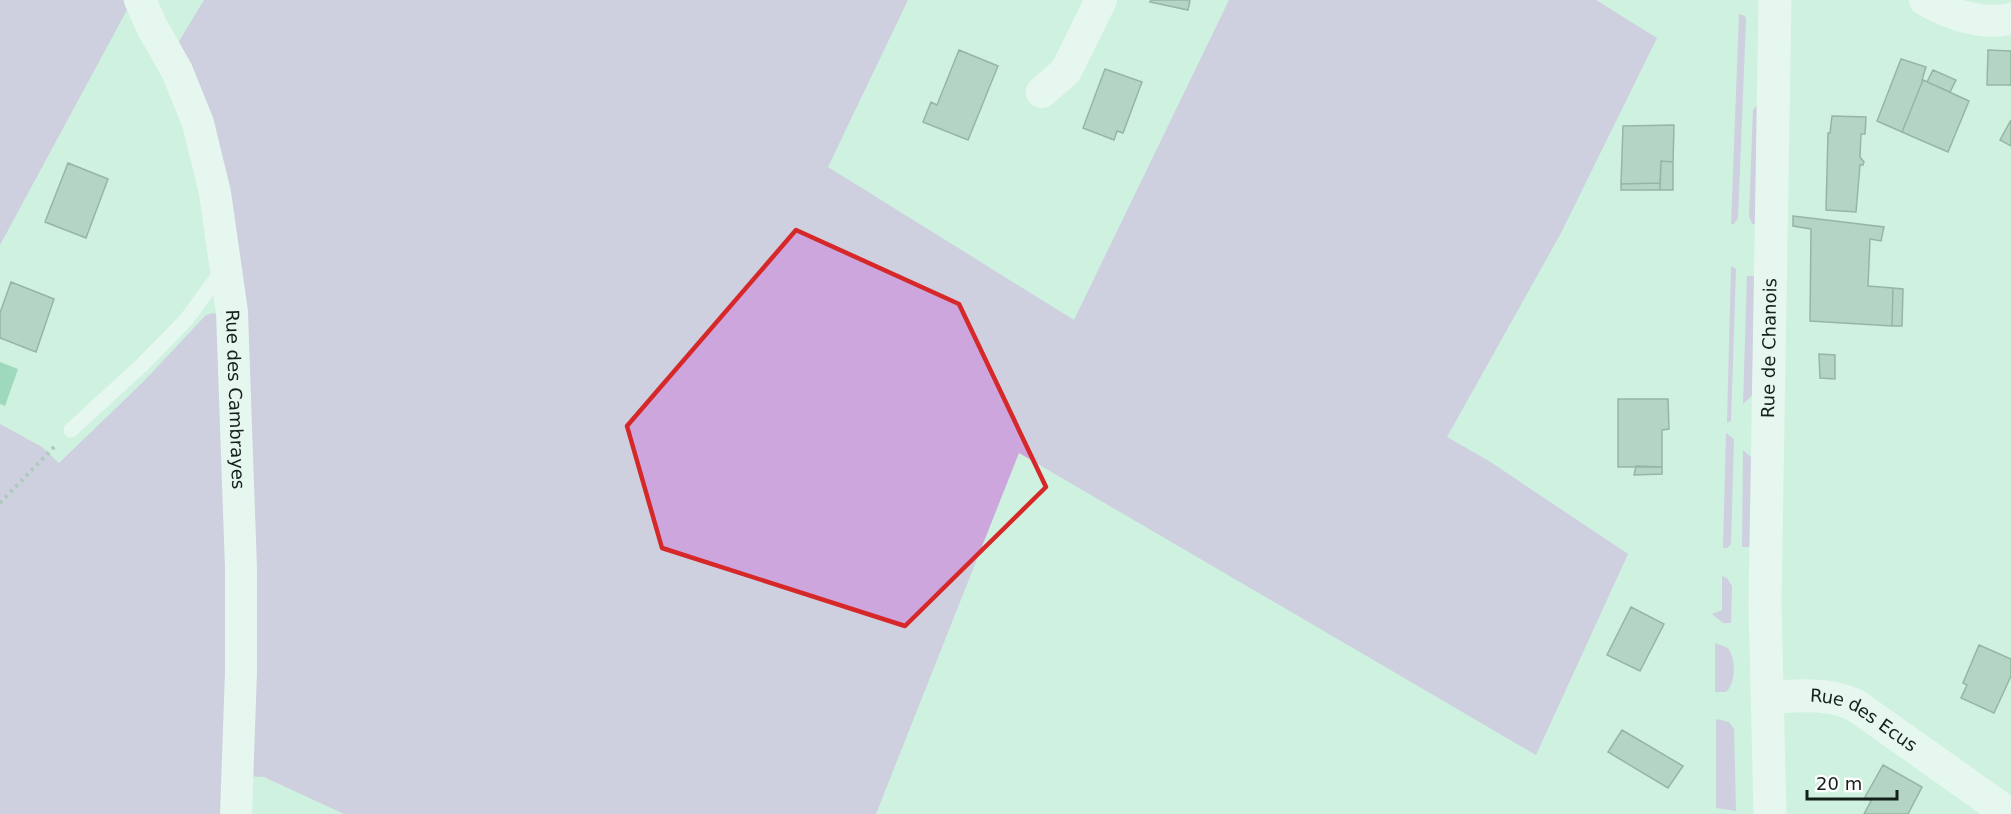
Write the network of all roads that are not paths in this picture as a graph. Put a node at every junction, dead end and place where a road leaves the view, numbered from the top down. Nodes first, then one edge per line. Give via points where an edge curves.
1 (140, 0) edge
2 (1101, 0) edge
3 (1775, 0) edge
4 (1925, 0) edge
5 (2011, 19) edge
6 (1042, 92) dead end
7 (226, 266) junction
8 (71, 430) road end
9 (1768, 697) junction
10 (236, 814) edge
11 (1770, 814) edge
12 (2008, 814) edge

1 - 7 street, Rue des Cambrayes via 177,71 198,123 215,193
2 - 6 street via 1066,71
3 - 9 street, Rue de Chanois via 1765,604
4 - 5 street via 1961,16
7 - 8 lane via 186,320
7 - 10 street, Rue des Cambrayes via 232,312 241,569
9 - 11 street, Rue de Chanois
9 - 12 street, Rue des Ecus via 1819,695 1855,705

